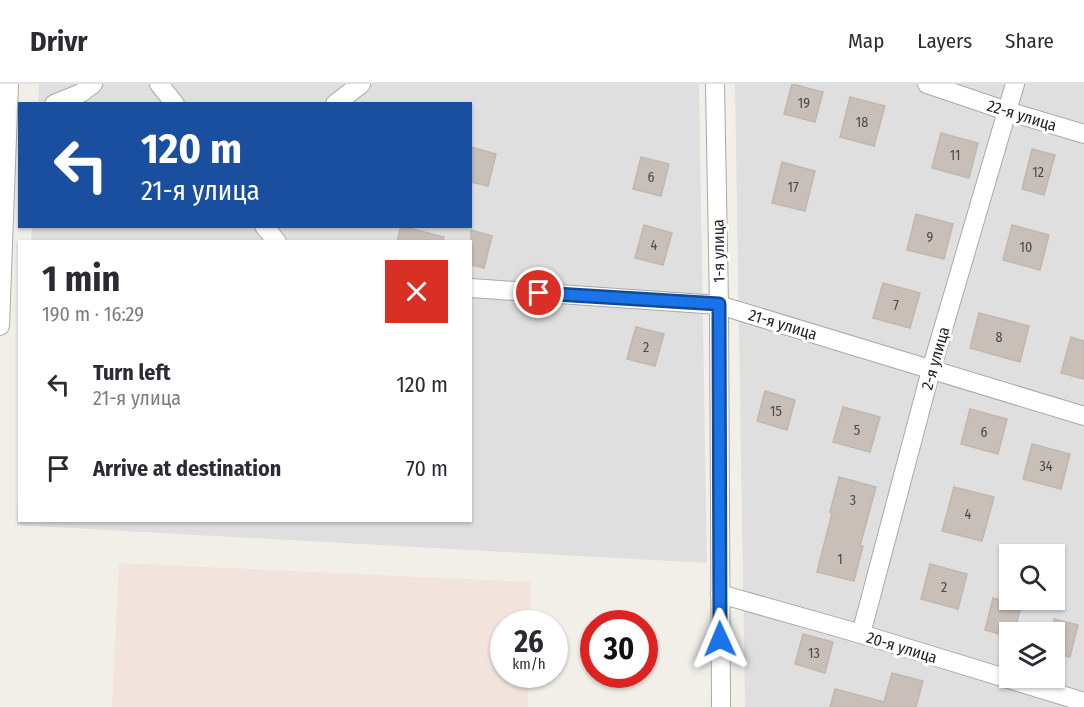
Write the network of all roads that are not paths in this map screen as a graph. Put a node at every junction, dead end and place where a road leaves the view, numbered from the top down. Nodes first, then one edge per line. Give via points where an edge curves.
1 (9, 84) edge
2 (93, 84) edge
3 (159, 84) edge
4 (361, 84) edge
5 (715, 84) edge
6 (927, 84) edge
7 (1015, 84) edge
8 (59, 102) edge
9 (173, 102) edge
10 (338, 102) edge
11 (13, 109) edge
12 (1007, 111) junction
13 (1084, 134) edge
14 (266, 228) edge
15 (275, 240) edge
16 (472, 288) edge
17 (719, 304) junction
18 (0, 326) edge
19 (931, 370) junction
20 (1084, 416) edge
21 (720, 594) junction
22 (861, 634) junction
23 (1084, 702) edge
24 (721, 707) edge

1 - 11 street
2 - 8 street
3 - 9 street
4 - 10 street
5 - 17 street, 1-я улица
6 - 12 street, 22-я улица
7 - 12 street, 2-я улица
11 - 18 street
12 - 13 street, 22-я улица
12 - 19 street, 2-я улица
14 - 15 street
16 - 17 street, 21-я улица
17 - 19 street, 21-я улица
17 - 21 street, 1-я улица
19 - 20 street, 21-я улица
19 - 22 street, 2-я улица
21 - 22 street, 20-я улица
21 - 24 street, 1-я улица
22 - 23 street, 20-я улица

